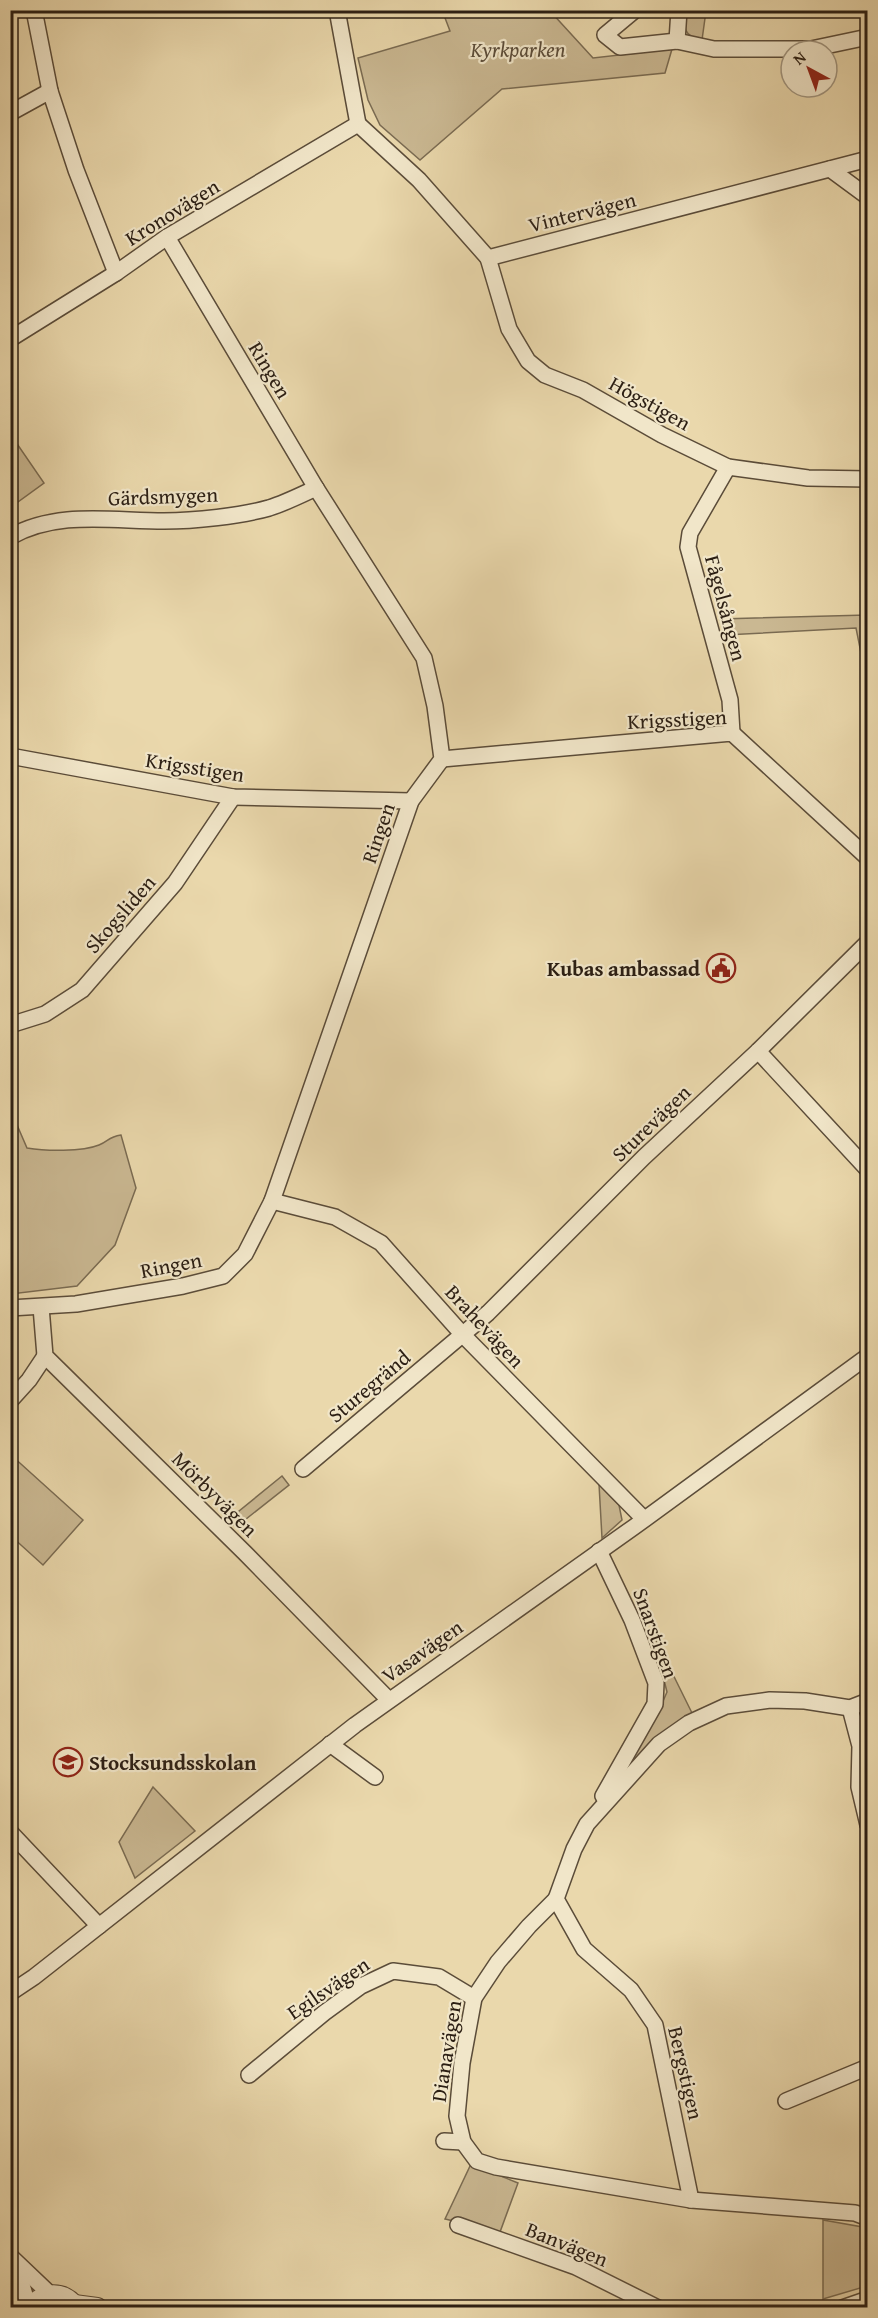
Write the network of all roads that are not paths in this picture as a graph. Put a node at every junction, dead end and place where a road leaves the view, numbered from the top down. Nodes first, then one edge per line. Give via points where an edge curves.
1 (34, 10) edge
2 (337, 10) edge
3 (635, 10) edge
4 (679, 10) edge
5 (867, 37) edge
6 (677, 40) junction
7 (50, 91) junction
8 (10, 112) edge
9 (358, 124) junction
10 (867, 159) edge
11 (830, 169) junction
12 (867, 197) edge
13 (167, 237) junction
14 (488, 258) junction
15 (116, 273) junction
16 (10, 339) edge
17 (728, 467) junction
18 (867, 479) edge
19 (316, 488) junction
20 (10, 537) edge
21 (732, 733) junction
22 (10, 756) edge
23 (442, 759) junction
24 (233, 797) junction
25 (411, 801) junction
26 (867, 858) edge
27 (867, 942) edge
28 (10, 1025) edge
29 (758, 1051) junction
30 (867, 1170) edge
31 (272, 1201) junction
32 (41, 1307) junction
33 (10, 1308) edge
34 (463, 1335) junction
35 (45, 1356) junction
36 (867, 1356) edge
37 (10, 1401) edge
38 (303, 1469) dead end
39 (644, 1519) junction
40 (599, 1551) junction
41 (389, 1700) junction
42 (867, 1701) edge
43 (850, 1708) junction
44 (330, 1744) junction
45 (375, 1778) dead end
46 (587, 1824) junction
47 (867, 1825) edge
48 (10, 1832) edge
49 (556, 1899) junction
50 (99, 1926) junction
51 (10, 1993) edge
52 (474, 1998) junction
53 (867, 2067) edge
54 (249, 2074) dead end
55 (786, 2101) dead end
56 (444, 2141) dead end
57 (463, 2142) junction
58 (691, 2200) junction
59 (867, 2218) edge
60 (458, 2224) dead end
61 (13, 2259) edge
62 (51, 2295) junction
63 (867, 2299) edge
64 (75, 2306) edge
65 (30, 2307) edge
66 (97, 2307) edge
67 (658, 2307) edge
68 (842, 2307) edge

1 - 7 street
2 - 9 street
3 - 6 street via 605,35 620,47
4 - 6 street
5 - 6 street via 811,49 714,49
7 - 8 street
7 - 15 street
9 - 13 street, Kronovägen
9 - 14 street via 419,180
10 - 11 street, Vintervägen
11 - 12 street
11 - 14 street, Vintervägen
13 - 15 street, Kronovägen
13 - 19 street, Ringen
14 - 17 street, Högstigen via 509,329 528,361 545,375 583,390
15 - 16 street, Kronovägen
17 - 18 street, Högstigen via 808,478
17 - 21 street, Fågelsången via 690,533 688,547 730,700
19 - 20 street, Gärdsmygen via 269,508 222,516 165,521 58,519
19 - 23 street, Ringen via 424,658
21 - 23 street, Krigsstigen
21 - 26 street, Krigsstigen
22 - 24 street, Krigsstigen
23 - 25 street, Ringen
24 - 25 street, Krigsstigen
24 - 28 street, Skogsliden via 175,883 82,990 45,1014
25 - 31 street, Ringen
27 - 29 street, Sturevägen
29 - 30 street
29 - 34 street, Sturevägen
31 - 32 street, Ringen via 245,1254 222,1276 183,1286
31 - 34 street, Brahevägen via 335,1217 381,1243
32 - 33 street, Ringen
32 - 35 street
34 - 38 street, Sturegränd
34 - 39 street, Brahevägen
35 - 37 street
35 - 41 street, Mörbyvägen
36 - 39 street, Vasavägen
39 - 40 street, Vasavägen
40 - 41 street, Vasavägen
40 - 46 street, Snarstigen via 656,1683 654,1704
41 - 44 street, Vasavägen
42 - 43 street
43 - 46 street via 770,1700 726,1706 689,1723 659,1744
43 - 47 street via 860,1746 859,1787
44 - 45 street
44 - 50 street, Vasavägen
46 - 49 street
48 - 50 street
49 - 52 street, Dianavägen via 498,1962
49 - 58 street, Bergstigen via 584,1949 631,1990 655,2025
50 - 51 street, Vasavägen
52 - 54 street, Egilsvägen via 438,1977 393,1971 361,1986
52 - 57 street, Dianavägen via 457,2116
53 - 55 street
56 - 57 street
57 - 58 street via 477,2160 496,2167
58 - 59 street via 855,2213
60 - 67 street, Banvägen via 576,2267
61 - 62 street
61 - 65 street
62 - 64 street via 68,2299
62 - 65 street
63 - 68 street
64 - 66 street

